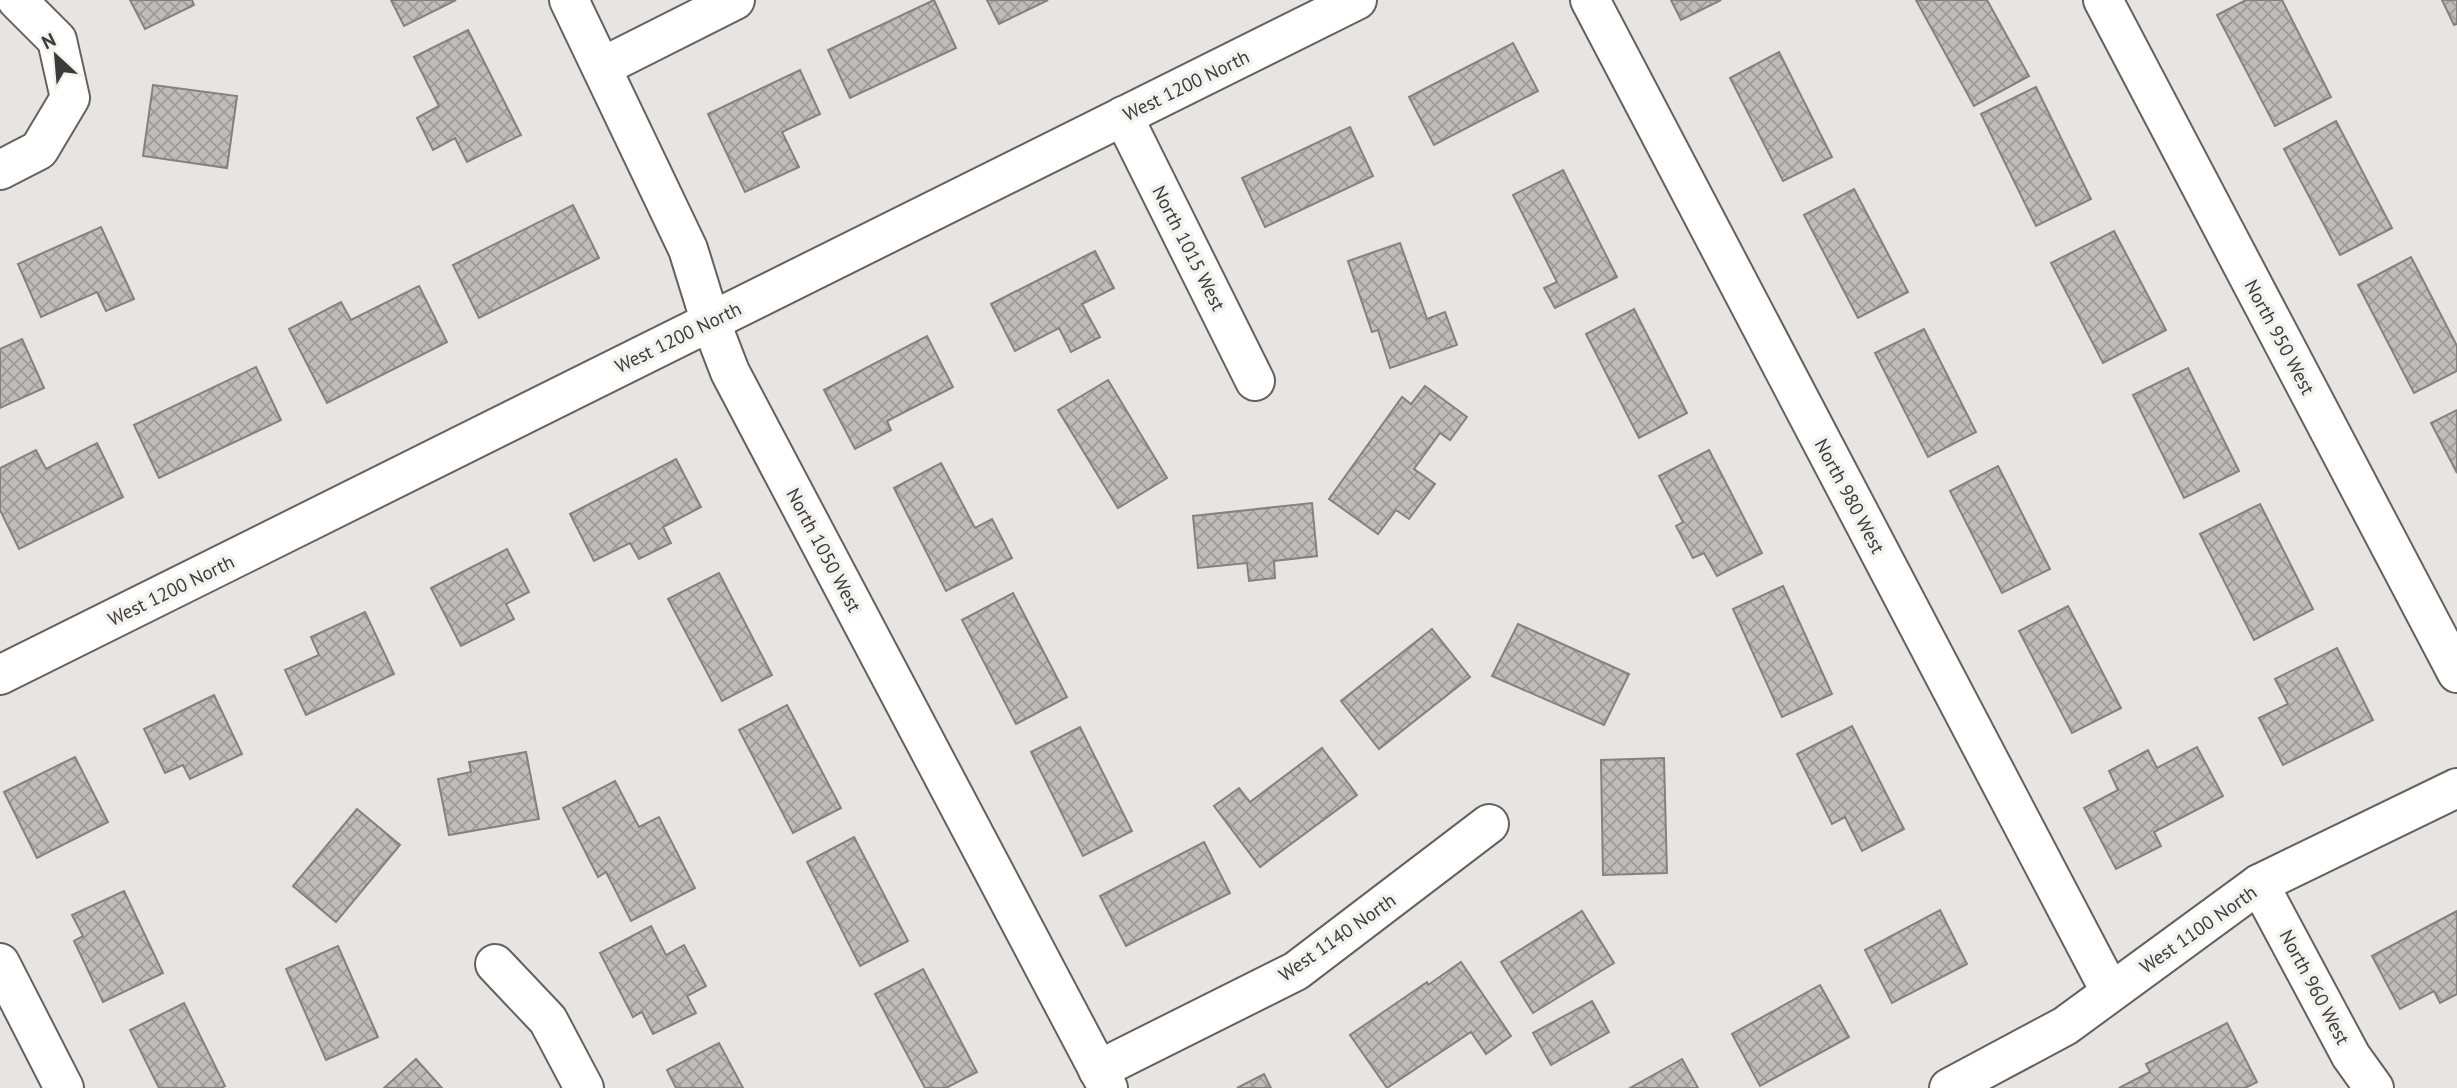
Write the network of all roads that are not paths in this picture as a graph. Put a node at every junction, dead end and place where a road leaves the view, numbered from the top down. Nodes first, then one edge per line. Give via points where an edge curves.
1 (17, 0) edge
2 (569, 0) edge
3 (735, 0) edge
4 (1357, 0) edge
5 (1590, 0) edge
6 (2103, 0) edge
7 (602, 66) junction
8 (1123, 116) junction
9 (0, 170) edge
10 (710, 320) junction
11 (1255, 381) dead end
12 (2457, 673) edge
13 (0, 675) edge
14 (2457, 788) edge
15 (1489, 824) dead end
16 (2259, 884) junction
17 (0, 964) edge
18 (495, 964) dead end
19 (2110, 991) junction
20 (1103, 1079) edge
21 (64, 1088) edge
22 (584, 1088) edge
23 (1949, 1088) edge
24 (2374, 1088) edge

1 - 9 street via 57,40 70,97 39,150
2 - 7 street, North 1050 West
3 - 7 street
4 - 8 street, West 1200 North
5 - 19 street, North 980 West
6 - 12 street, North 950 West
7 - 10 street, North 1050 West via 688,249
8 - 10 street, West 1200 North
8 - 11 street, North 1015 West
10 - 13 street, West 1200 North
10 - 20 street, North 1050 West via 730,372
14 - 16 street, West 1100 North
15 - 20 street, West 1140 North via 1296,971
16 - 19 street, West 1100 North
16 - 24 street, North 960 West via 2351,1056
17 - 21 street
18 - 22 street via 548,1020
19 - 23 street, West 1100 North via 2065,1026

